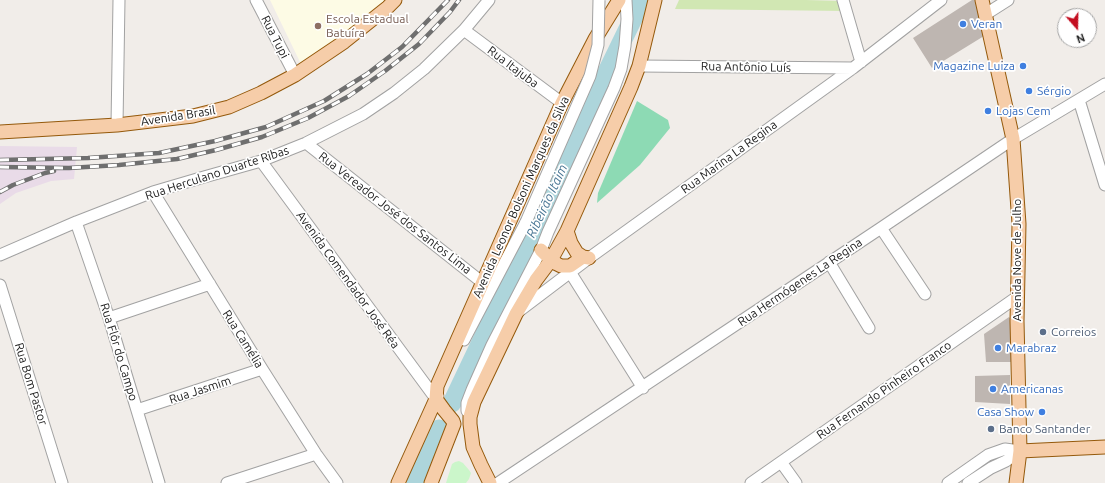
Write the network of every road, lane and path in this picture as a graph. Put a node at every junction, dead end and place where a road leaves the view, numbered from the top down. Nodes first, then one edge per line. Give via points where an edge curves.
1 (119, 0) edge
2 (256, 0) edge
3 (395, 0) edge
4 (489, 0) edge
5 (599, 0) edge
6 (619, 0) edge
7 (626, 0) edge
8 (843, 0) edge
9 (942, 0) edge
10 (982, 0) edge
11 (1008, 0) edge
12 (654, 1) edge
13 (986, 14) junction
14 (464, 30) junction
15 (857, 65) junction
16 (639, 66) junction
17 (294, 75) junction
18 (1105, 84) edge
19 (1079, 100) junction
20 (562, 103) junction
21 (117, 125) junction
22 (0, 132) edge
23 (1013, 139) junction
24 (306, 143) junction
25 (261, 162) junction
26 (1105, 184) edge
27 (153, 192) junction
28 (76, 222) junction
29 (881, 228) junction
30 (567, 231) junction
31 (541, 250) junction
32 (0, 255) edge
33 (586, 257) junction
34 (551, 260) junction
35 (829, 262) junction
36 (570, 272) junction
37 (483, 283) junction
38 (210, 284) junction
39 (0, 285) edge
40 (521, 288) junction
41 (925, 294) dead end
42 (1017, 297) junction
43 (523, 302) junction
44 (516, 314) junction
45 (109, 318) junction
46 (869, 328) dead end
47 (262, 369) junction
48 (643, 388) junction
49 (440, 405) junction
50 (137, 410) junction
51 (470, 424) junction
52 (1105, 447) edge
53 (1020, 451) junction
54 (316, 454) junction
55 (782, 462) junction
56 (62, 483) edge
57 (159, 483) edge
58 (227, 483) edge
59 (337, 483) edge
60 (398, 483) edge
61 (431, 483) edge
62 (490, 483) edge
63 (498, 483) edge
64 (751, 483) edge
65 (796, 483) edge
66 (948, 483) edge
67 (968, 483) edge
68 (1016, 483) edge

1 - 21 street
2 - 17 street, Rua Tupi
3 - 17 main road, Avenida Brasil via 344,42
4 - 14 street, Rua Herculano Duarte Ribas
5 - 49 street, Avenida Leonor Bolsoni Marques da Silva, bridge via 598,45 590,76 526,222 467,334
6 - 20 main road, Avenida Leonor Bolsoni Marques da Silva via 595,39
7 - 31 street via 627,26 621,68
8 - 15 street
9 - 15 street, Rua Marina La Regina
10 - 13 main road, Avenida Nove de Julho
11 - 13 street
12 - 16 main road
13 - 23 main road, Avenida Nove de Julho
14 - 20 street, Rua Itajuba
14 - 24 street, Rua Herculano Duarte Ribas via 424,69 394,93 363,114
15 - 16 street, Rua Antônio Luís
15 - 33 street, Rua Marina La Regina
16 - 30 main road
17 - 21 main road, Avenida Brasil via 229,107 193,116
18 - 19 street, Rua Hermógenes La Regina
19 - 23 street, Rua Hermógenes La Regina
19 - 26 street
20 - 37 main road, Avenida Leonor Bolsoni Marques da Silva
21 - 22 main road, Avenida Brasil
23 - 29 street, Rua Hermógenes La Regina
23 - 42 main road, Avenida Nove de Julho via 1019,224
24 - 25 street, Rua Herculano Duarte Ribas
24 - 37 street, Rua Vereador José dos Santos Lima
25 - 27 street, Rua Herculano Duarte Ribas
25 - 49 street, Avenida Comendador José Réa
27 - 28 street, Rua Herculano Duarte Ribas
27 - 38 street, Rua Camélia
28 - 32 street, Rua Herculano Duarte Ribas
28 - 45 street, Rua Flôr do Campo
29 - 35 street, Rua Hermógenes La Regina
29 - 41 street
30 - 33 main road via 574,249
30 - 34 main road
31 - 34 main road
31 - 40 street
33 - 34 main road via 566,267
33 - 36 street, Rua Marina La Regina
34 - 43 main road
35 - 46 street
35 - 48 street, Rua Hermógenes La Regina
36 - 44 street, Rua Marina La Regina
36 - 48 street
37 - 49 main road, Avenida Leonor Bolsoni Marques da Silva via 437,386
38 - 45 street
38 - 47 street, Rua Camélia
39 - 56 street, Rua Bom Pastor
40 - 43 main road
40 - 51 street via 472,390 467,412
42 - 53 main road, Avenida Nove de Julho
42 - 55 street, Rua Fernando Pinheiro Franco
43 - 44 main road
44 - 51 main road via 474,402
45 - 50 street, Rua Flôr do Campo
47 - 50 street, Rua Jasmim
47 - 54 street, Rua Camélia
48 - 63 street, Rua Hermógenes La Regina
49 - 60 main road, Avenida Leonor Bolsoni Marques da Silva
49 - 61 main road via 454,424
50 - 57 street, Rua Flôr do Campo
51 - 62 main road via 473,447
52 - 53 main road
53 - 66 street via 1005,449 988,455
53 - 67 street
53 - 68 main road, Avenida Nove de Julho
54 - 58 street
54 - 59 street, Rua Camélia
55 - 64 street, Rua Fernando Pinheiro Franco
55 - 65 street

